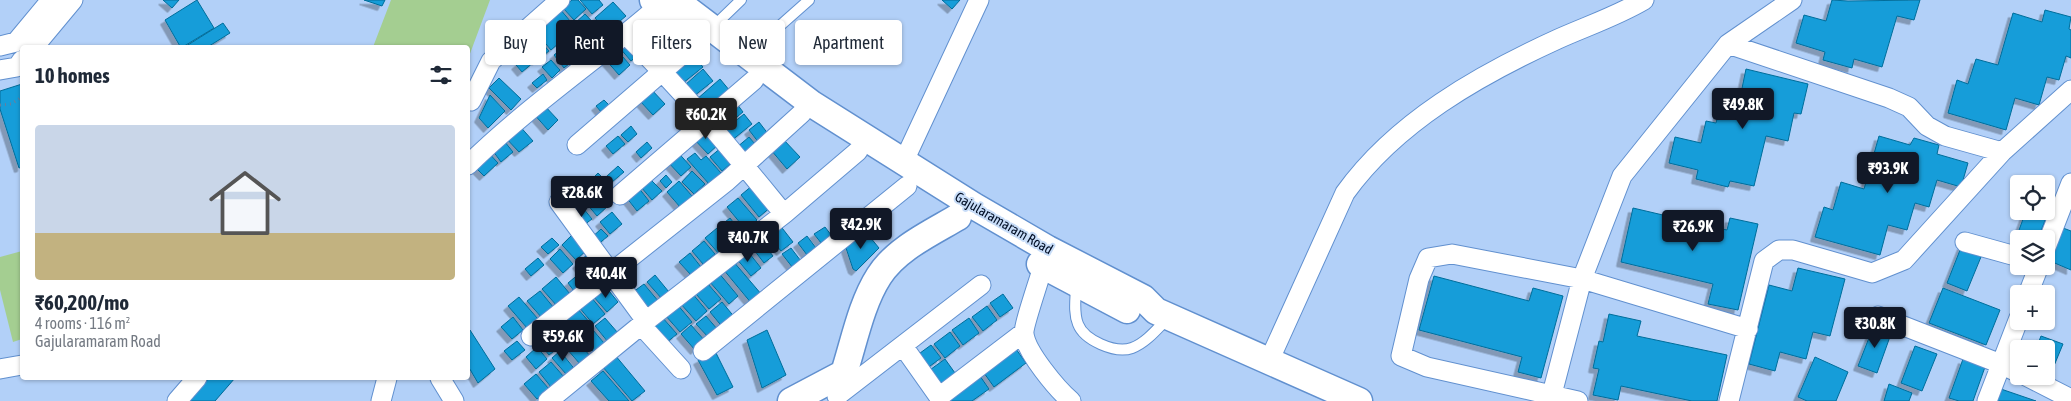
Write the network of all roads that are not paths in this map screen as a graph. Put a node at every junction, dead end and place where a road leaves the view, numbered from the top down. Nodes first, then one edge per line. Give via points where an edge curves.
1 (51, 0) edge
2 (73, 0) edge
3 (560, 0) edge
4 (741, 0) edge
5 (809, 0) edge
6 (979, 0) edge
7 (1644, 0) edge
8 (1792, 0) edge
9 (669, 1) edge
10 (691, 20) edge
11 (785, 21) edge
12 (710, 29) edge
13 (626, 35) junction
14 (710, 37) edge
15 (1728, 44) junction
16 (36, 45) edge
17 (0, 46) edge
18 (20, 63) edge
19 (672, 65) edge
20 (760, 65) edge
21 (0, 70) edge
22 (664, 72) junction
23 (754, 80) junction
24 (2071, 90) edge
25 (471, 101) dead end
26 (802, 113) junction
27 (706, 120) junction
28 (577, 145) dead end
29 (858, 151) junction
30 (2002, 152) junction
31 (470, 163) edge
32 (745, 166) junction
33 (905, 174) junction
34 (2071, 183) edge
35 (620, 194) dead end
36 (559, 202) dead end
37 (784, 214) junction
38 (958, 217) junction
39 (2053, 230) edge
40 (1965, 242) dead end
41 (2010, 254) edge
42 (1044, 266) junction
43 (610, 273) junction
44 (1582, 279) junction
45 (1076, 284) junction
46 (981, 286) dead end
47 (1162, 314) junction
48 (1878, 316) dead end
49 (644, 323) junction
50 (1748, 328) junction
51 (2014, 330) edge
52 (1023, 333) junction
53 (531, 336) dead end
54 (904, 346) junction
55 (703, 351) dead end
56 (2001, 364) junction
57 (20, 365) edge
58 (1275, 365) junction
59 (2010, 368) edge
60 (680, 369) dead end
61 (0, 370) edge
62 (195, 380) edge
63 (386, 380) edge
64 (441, 380) edge
65 (2044, 385) edge
66 (835, 393) edge
67 (1558, 398) edge
68 (800, 399) edge
69 (941, 399) edge
70 (1354, 399) edge
71 (2071, 399) edge
72 (177, 401) edge
73 (381, 401) edge
74 (454, 401) edge
75 (548, 401) edge
76 (1071, 401) edge
77 (1729, 401) edge
78 (1987, 401) edge

1 - 17 street via 16,42
2 - 16 street
3 - 25 street via 491,61
4 - 12 lane
5 - 11 lane
6 - 33 street
7 - 58 street via 1535,50 1457,92 1393,139 1362,169 1345,193
8 - 15 street
9 - 10 main road, Gajularamaram Road
9 - 13 street
13 - 22 street
13 - 31 street via 495,138
14 - 23 main road
15 - 30 street via 1889,98 1908,107 1927,126 1945,136
15 - 44 street via 1622,176
18 - 21 street via 17,67
19 - 22 street
20 - 33 main road, Gajularamaram Road
22 - 27 street
22 - 28 street
23 - 26 main road
23 - 27 street
24 - 30 street
26 - 29 main road
26 - 32 street
27 - 32 street
27 - 35 street
29 - 33 main road
29 - 37 street
30 - 50 street via 1904,260 1872,273 1793,250 1779,250 1764,261
32 - 37 street
32 - 43 street
33 - 38 main road
33 - 47 main road, Gajularamaram Road via 1143,298
33 - 55 street
34 - 39 street
36 - 43 street
37 - 49 street
38 - 42 main road
38 - 66 main road via 897,256 879,276 865,306
40 - 41 street
42 - 45 main road
42 - 52 street
43 - 49 street
43 - 53 street
44 - 50 street
44 - 67 street
44 - 67 street via 1452,254 1428,258 1419,279 1401,356 1427,367
45 - 47 main road via 1136,315
45 - 47 lane via 1078,324 1086,334 1115,349 1133,347
46 - 54 street
47 - 58 main road, Gajularamaram Road
48 - 56 street
49 - 60 street
49 - 75 street
50 - 77 street
51 - 56 street
52 - 69 street
52 - 76 street via 1028,347
54 - 66 street
54 - 69 street
56 - 59 street
56 - 78 street
57 - 61 street
58 - 70 main road, Gajularamaram Road
62 - 72 street
63 - 73 street
64 - 74 street
65 - 71 street
66 - 68 main road

